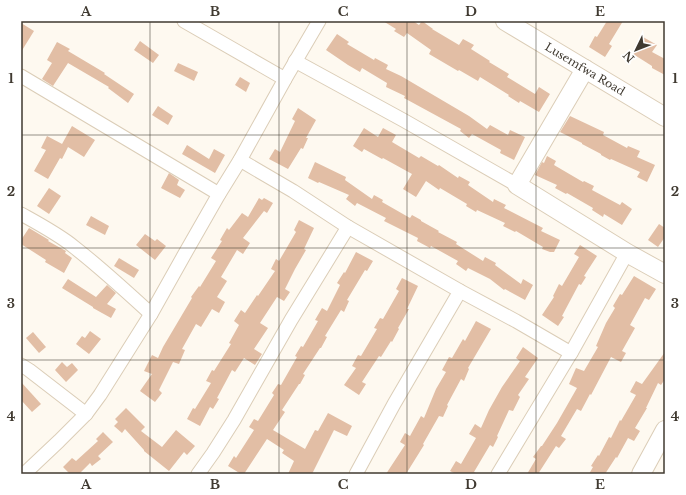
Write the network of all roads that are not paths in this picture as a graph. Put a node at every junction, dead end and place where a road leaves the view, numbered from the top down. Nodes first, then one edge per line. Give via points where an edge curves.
1 (184, 21) edge
2 (319, 21) edge
3 (505, 21) edge
4 (295, 61) junction
5 (585, 69) junction
6 (21, 76) edge
7 (285, 79) junction
8 (665, 117) edge
9 (240, 160) junction
10 (517, 185) junction
11 (219, 194) junction
12 (21, 214) edge
13 (348, 228) junction
14 (627, 254) junction
15 (665, 274) edge
16 (460, 291) junction
17 (151, 314) junction
18 (571, 353) junction
19 (21, 365) edge
20 (86, 414) junction
21 (665, 430) edge
22 (24, 474) edge
23 (198, 474) edge
24 (356, 474) edge
25 (498, 474) edge
26 (640, 474) edge

1 - 7 street
2 - 4 street
3 - 5 street, Lusemfwa Road
4 - 7 street
4 - 10 street
5 - 8 street, Lusemfwa Road
5 - 10 street
6 - 11 street
7 - 9 street
9 - 11 street
9 - 13 street
10 - 14 street
11 - 17 street
12 - 17 street via 74,247
13 - 16 street
13 - 23 street via 291,320 234,420
14 - 15 street
14 - 18 street
16 - 18 street
16 - 24 street
17 - 20 street
18 - 25 street
19 - 20 street
20 - 22 street
21 - 26 street

